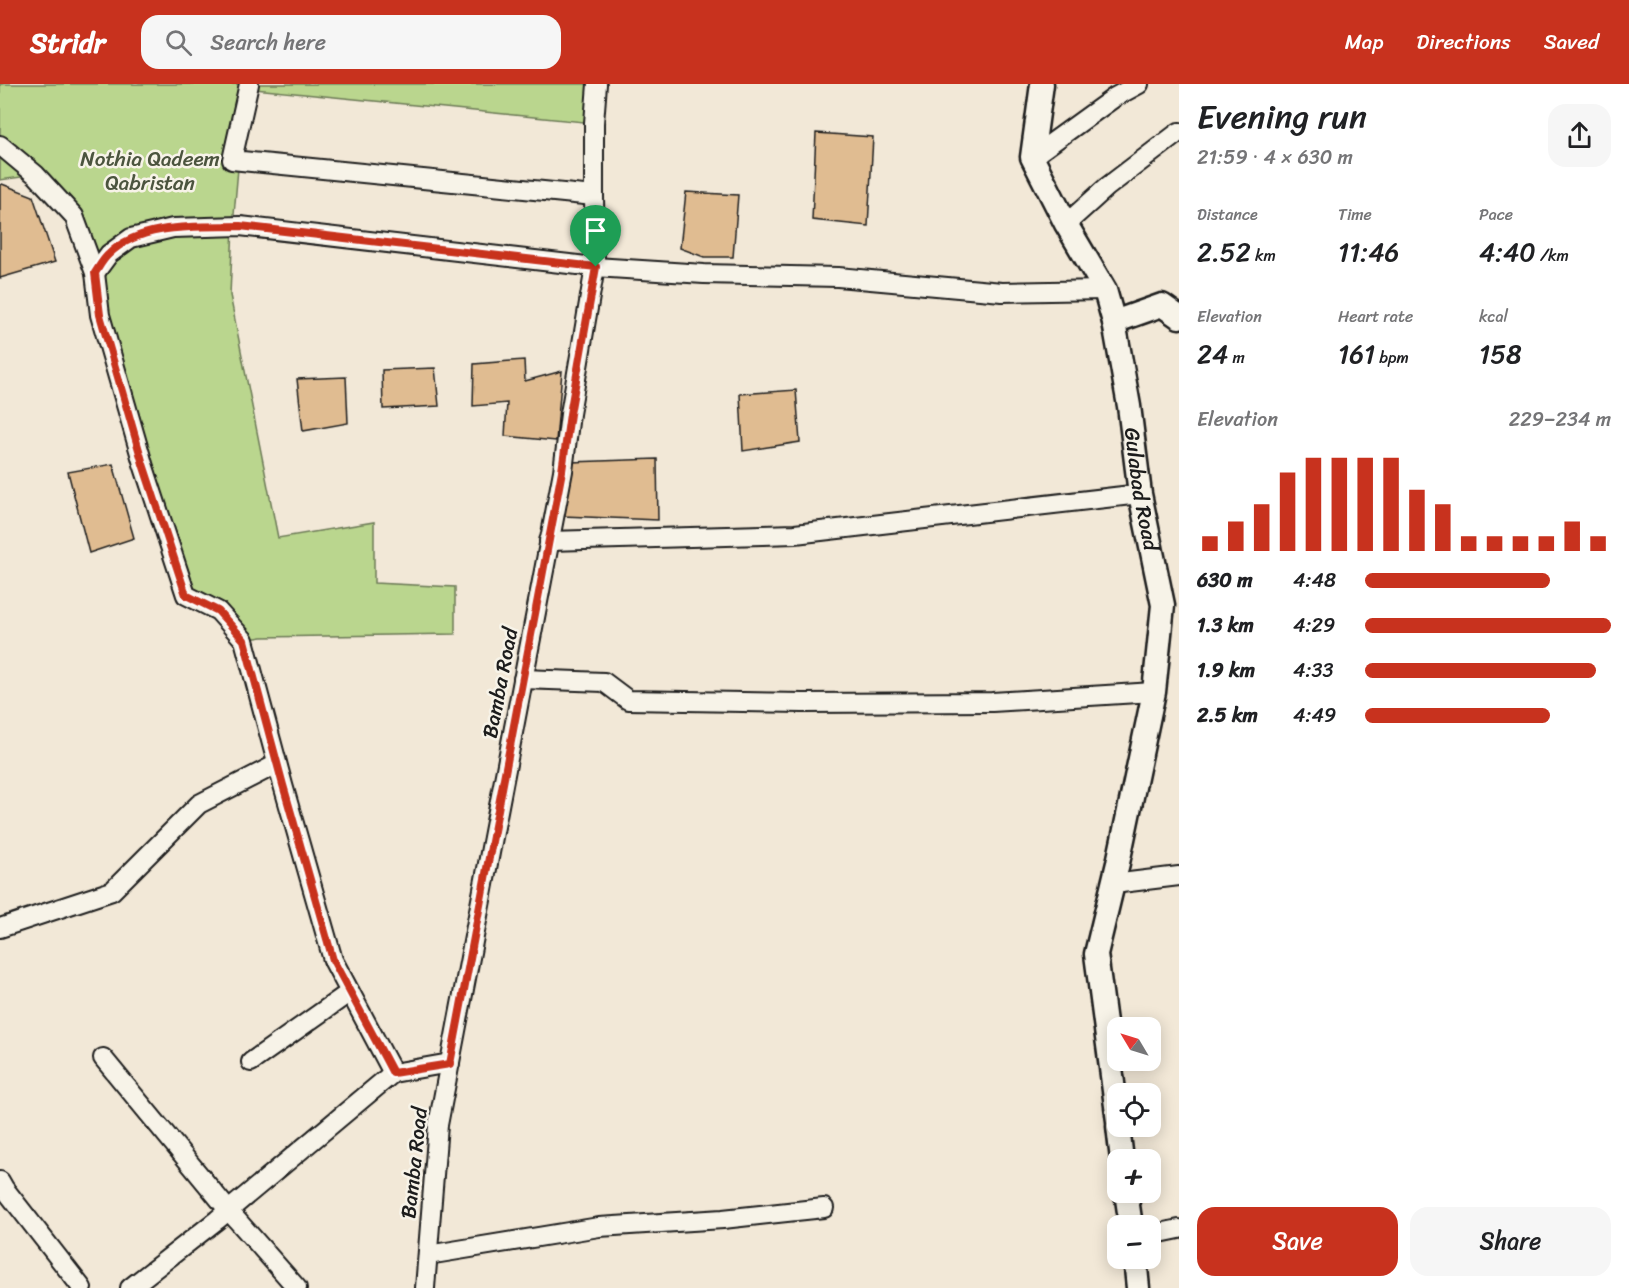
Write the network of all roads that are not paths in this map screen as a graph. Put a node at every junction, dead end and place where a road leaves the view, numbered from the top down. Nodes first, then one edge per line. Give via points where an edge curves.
1 (249, 84) edge
2 (597, 84) edge
3 (1042, 84) edge
4 (1139, 84) edge
5 (1179, 132) edge
6 (0, 145) edge
7 (1032, 157) junction
8 (594, 196) junction
9 (1066, 224) junction
10 (596, 267) junction
11 (95, 273) junction
12 (1105, 290) junction
13 (1177, 313) edge
14 (1114, 322) junction
15 (1140, 494) junction
16 (549, 541) junction
17 (523, 679) junction
18 (1154, 692) junction
19 (277, 764) junction
20 (1179, 876) edge
21 (1113, 884) junction
22 (0, 928) edge
23 (350, 992) junction
24 (103, 1058) dead end
25 (251, 1062) dead end
26 (450, 1064) junction
27 (393, 1073) junction
28 (1113, 1083) edge
29 (0, 1181) edge
30 (824, 1208) dead end
31 (229, 1211) junction
32 (1179, 1229) edge
33 (1161, 1233) edge
34 (428, 1255) junction
35 (1136, 1269) edge
36 (82, 1288) edge
37 (130, 1288) edge
38 (297, 1288) edge
39 (425, 1288) edge
40 (1138, 1288) edge

1 - 8 street via 232,160
2 - 8 street, Bamba Road
3 - 7 street
4 - 7 street via 1114,97
5 - 9 street
6 - 11 street via 36,175 74,216
7 - 9 street, Gulabad Road
8 - 10 street, Bamba Road
9 - 12 street, Gulabad Road
10 - 11 street via 240,226 173,228 131,238 109,254
10 - 12 street via 838,277 1002,292
10 - 16 street, Bamba Road
11 - 19 street via 100,315 186,595 218,611 244,640
12 - 14 street, Gulabad Road
13 - 14 street via 1162,304
14 - 15 street, Gulabad Road
15 - 16 street via 795,534
15 - 18 street, Gulabad Road via 1163,605
16 - 17 street, Bamba Road
17 - 18 street via 604,682 628,700 992,702
17 - 26 street, Bamba Road
18 - 21 street, Gulabad Road
19 - 22 street via 199,804 112,891
19 - 23 street via 333,960
20 - 21 street
21 - 28 street, Gulabad Road via 1096,954
23 - 25 street
23 - 27 street
24 - 31 street
26 - 27 street
26 - 34 street, Bamba Road via 438,1125
27 - 31 street
29 - 36 street
30 - 34 street via 599,1227
31 - 37 street
31 - 38 street
32 - 33 street
34 - 39 street, Bamba Road
35 - 40 street

